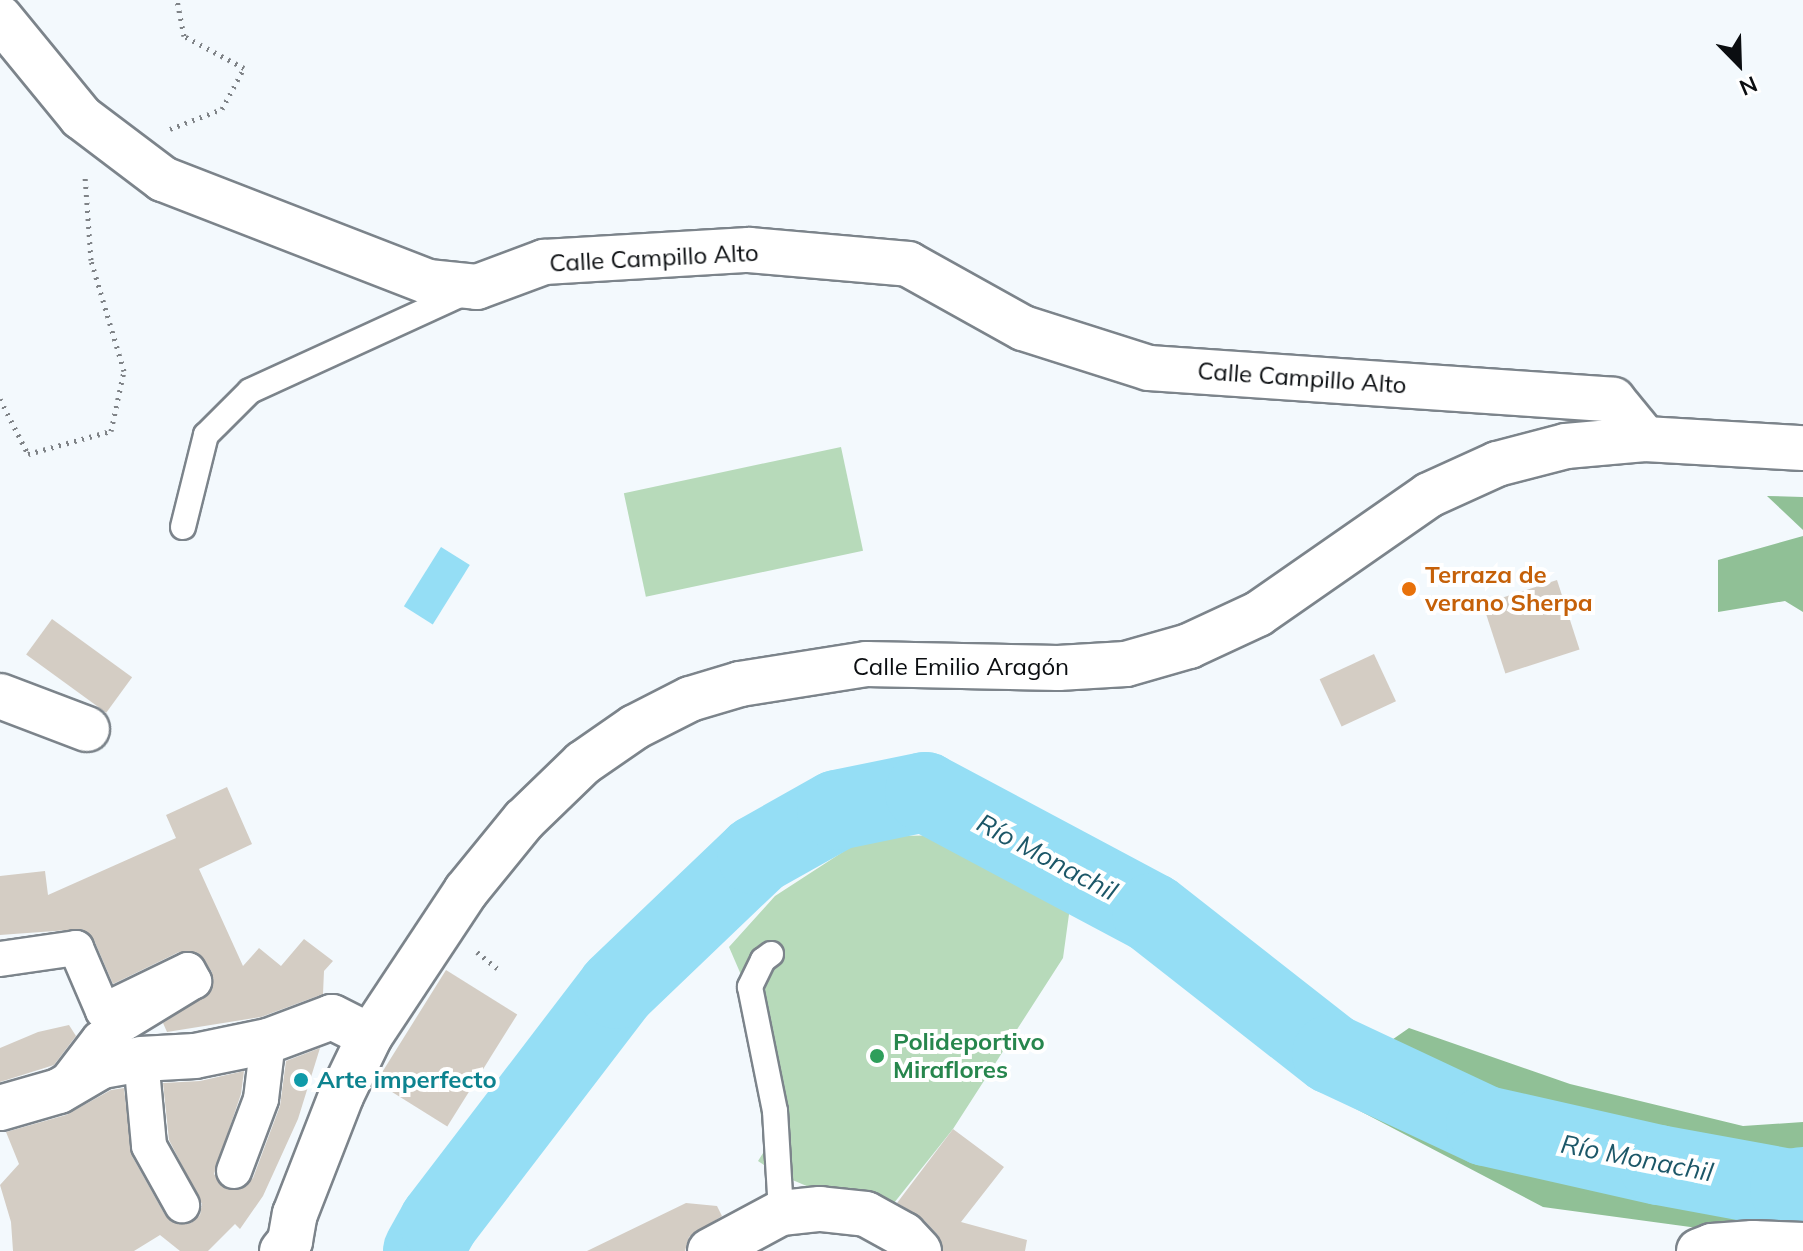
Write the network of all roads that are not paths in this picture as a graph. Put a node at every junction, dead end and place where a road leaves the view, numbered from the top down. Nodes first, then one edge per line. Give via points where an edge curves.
1 (0, 18) edge
2 (477, 287) junction
3 (1645, 439) junction
4 (1803, 448) edge
5 (183, 527) dead end
6 (0, 696) edge
7 (87, 729) dead end
8 (771, 954) dead end
9 (0, 959) edge
10 (370, 1036) junction
11 (268, 1041) junction
12 (141, 1059) junction
13 (59, 1091) junction
14 (0, 1108) edge
15 (234, 1171) dead end
16 (182, 1205) dead end
17 (781, 1213) junction
18 (1803, 1245) edge
19 (287, 1248) edge
20 (710, 1251) edge
21 (919, 1251) edge
22 (1699, 1251) edge

1 - 2 street, Calle Campillo Alto via 81,117 163,179 428,282
2 - 3 street, Calle Campillo Alto via 544,262 749,250 908,264 1023,328 1149,368 1613,400
2 - 5 lane via 250,391 206,435
3 - 4 street, Calle Emilio Aragón
3 - 10 street, Calle Emilio Aragón via 1566,446 1497,464 1429,495 1258,614 1189,646 1126,664 866,664 740,684 690,699 635,727 583,763 524,820 466,891
6 - 7 street
8 - 17 lane via 750,987 775,1111
9 - 13 street via 76,948 103,1011 188,970 194,981 99,1039
10 - 11 street via 332,1017
10 - 19 street, Calle Emilio Aragón via 330,1124
11 - 12 street via 195,1056
11 - 15 street via 261,1099
12 - 13 street via 102,1066
12 - 16 street via 149,1146
13 - 14 street
17 - 20 street
17 - 21 street via 820,1209 866,1214 904,1235
18 - 22 street via 1753,1243

